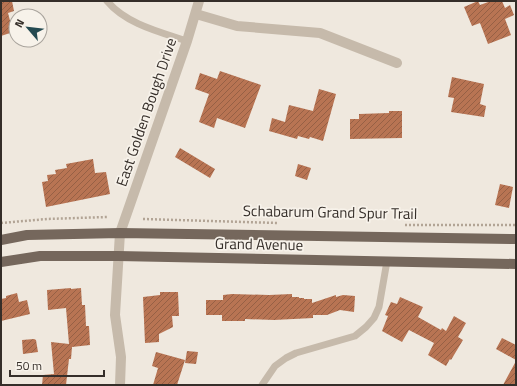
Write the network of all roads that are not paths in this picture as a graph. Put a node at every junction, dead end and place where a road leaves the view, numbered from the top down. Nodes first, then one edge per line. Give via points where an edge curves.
1 (107, 1) edge
2 (200, 1) edge
3 (196, 14) junction
4 (187, 42) junction
5 (397, 63) dead end
6 (120, 233) junction
7 (516, 239) edge
8 (1, 240) edge
9 (118, 256) junction
10 (388, 261) junction
11 (1, 262) edge
12 (516, 264) edge
13 (120, 385) edge
14 (262, 385) edge

1 - 4 lane via 133,22
2 - 3 street, East Golden Bough Drive
3 - 4 street, East Golden Bough Drive
3 - 5 street via 237,26 320,33
4 - 6 street, East Golden Bough Drive
6 - 7 main road, Grand Avenue
6 - 8 main road, Grand Avenue via 27,236
6 - 9 street, East Golden Bough Drive
9 - 10 main road, Grand Avenue
9 - 11 main road, Grand Avenue via 40,256
9 - 13 street, East Golden Bough Drive via 115,315 121,357
10 - 12 main road, Grand Avenue
10 - 14 lane via 379,306 374,318 366,327 355,336 286,358 275,366

